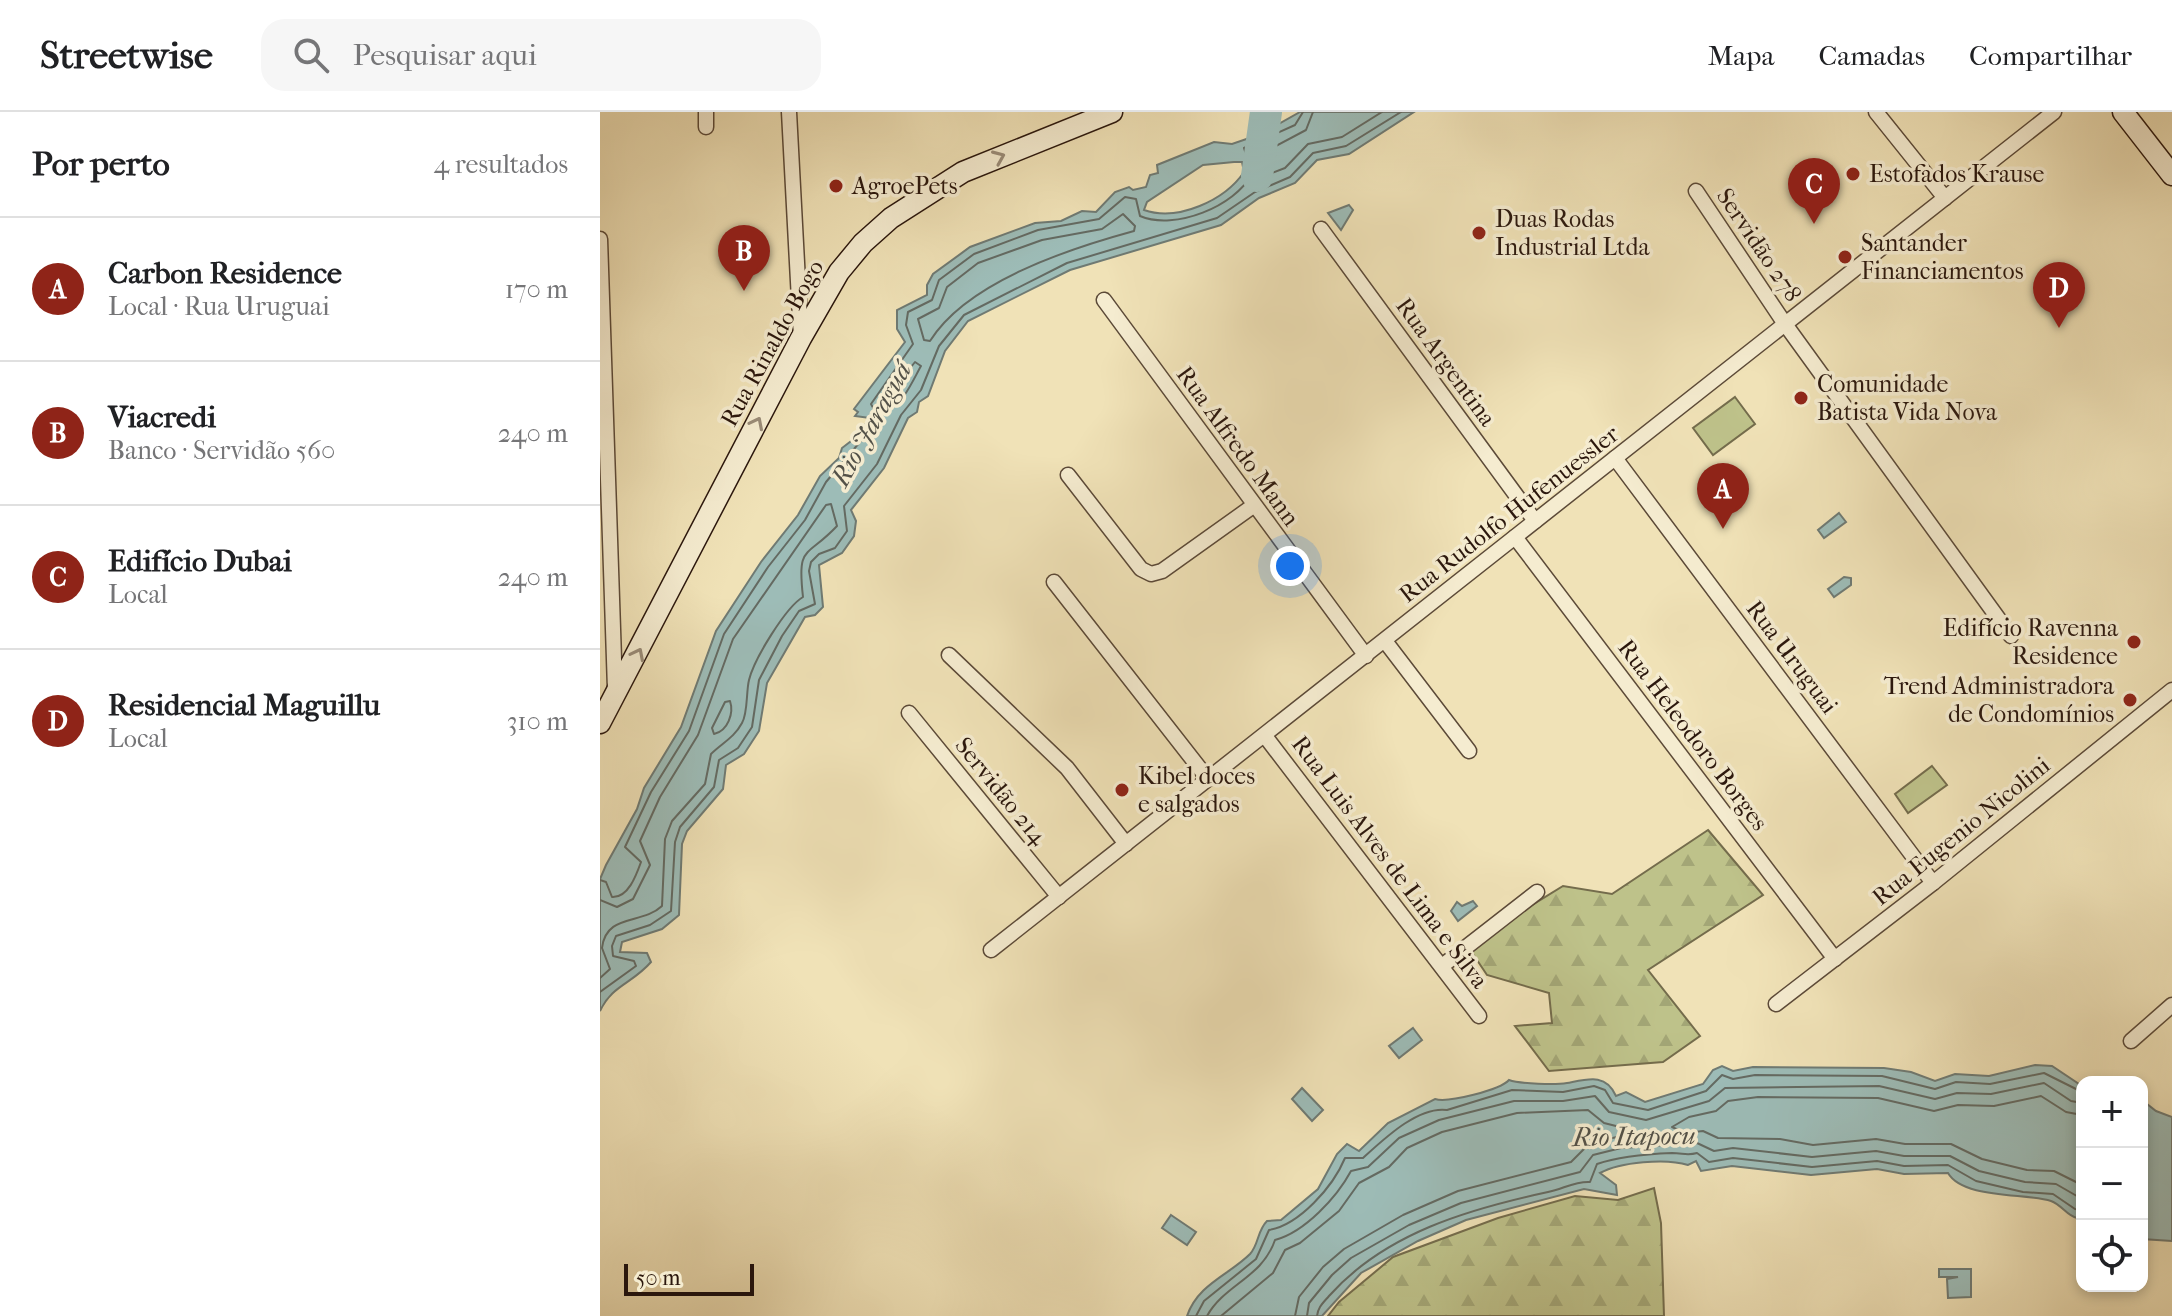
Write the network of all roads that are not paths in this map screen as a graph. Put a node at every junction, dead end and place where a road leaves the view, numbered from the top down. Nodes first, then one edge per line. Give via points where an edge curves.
1 (789, 112) edge
2 (1112, 112) edge
3 (1876, 112) edge
4 (2054, 112) edge
5 (2123, 112) edge
6 (2148, 112) edge
7 (2142, 134) junction
8 (2172, 175) edge
9 (1696, 191) dead end
10 (1945, 198) junction
11 (1321, 229) dead end
12 (600, 239) edge
13 (1104, 300) dead end
14 (1785, 324) junction
15 (801, 338) junction
16 (1615, 458) junction
17 (1068, 475) dead end
18 (1253, 506) junction
19 (1535, 521) junction
20 (1515, 537) junction
21 (1054, 582) dead end
22 (2011, 636) dead end
23 (1385, 641) junction
24 (949, 655) dead end
25 (1366, 656) junction
26 (2172, 690) edge
27 (616, 697) junction
28 (909, 713) dead end
29 (600, 723) edge
30 (1265, 736) junction
31 (1469, 751) dead end
32 (1208, 779) junction
33 (1126, 844) junction
34 (1933, 883) junction
35 (1537, 892) dead end
36 (1059, 897) junction
37 (991, 950) dead end
38 (1835, 959) junction
39 (1442, 966) junction
40 (1776, 1004) dead end
41 (2172, 1005) edge
42 (1479, 1016) dead end
43 (2131, 1041) dead end

1 - 15 street
15 -> 2 main road, Rua Rinaldo Bogo via 839,272 891,218 963,172
3 - 10 street
4 - 10 street, Rua Rudolfo Hufenuessler
5 - 7 main road
6 - 7 main road
7 - 8 main road
9 - 14 street, Servidão 278
10 - 14 street, Rua Rudolfo Hufenuessler
11 - 19 street, Rua Argentina
12 - 27 street
13 - 18 street, Rua Alfredo Mann
14 - 16 street, Rua Rudolfo Hufenuessler
14 - 22 street, Servidão 278
27 -> 15 main road, Rua Rinaldo Bogo
16 - 19 street, Rua Rudolfo Hufenuessler
16 - 34 street, Rua Uruguai
17 - 18 street via 1141,569 1151,574
18 - 25 street, Rua Alfredo Mann
19 - 20 street, Rua Rudolfo Hufenuessler
20 - 23 street, Rua Rudolfo Hufenuessler
20 - 38 street, Rua Heleodoro Borges
21 - 32 street
23 - 25 street, Rua Rudolfo Hufenuessler
23 - 31 street
24 - 33 street via 1067,768
25 - 30 street, Rua Rudolfo Hufenuessler
26 - 34 street, Rua Eugenio Nicolini
27 - 29 main road, Rua Rinaldo Bogo
28 - 36 street, Servidão 214
30 - 32 street, Rua Rudolfo Hufenuessler
30 - 39 street, Rua Luis Alves de Lima e Silva
32 - 33 street, Rua Rudolfo Hufenuessler
33 - 36 street, Rua Rudolfo Hufenuessler
34 - 38 street, Rua Eugenio Nicolini
35 - 39 street
36 - 37 street, Rua Rudolfo Hufenuessler
38 - 40 street, Rua Eugenio Nicolini
39 - 42 street, Rua Luis Alves de Lima e Silva
41 - 43 street

